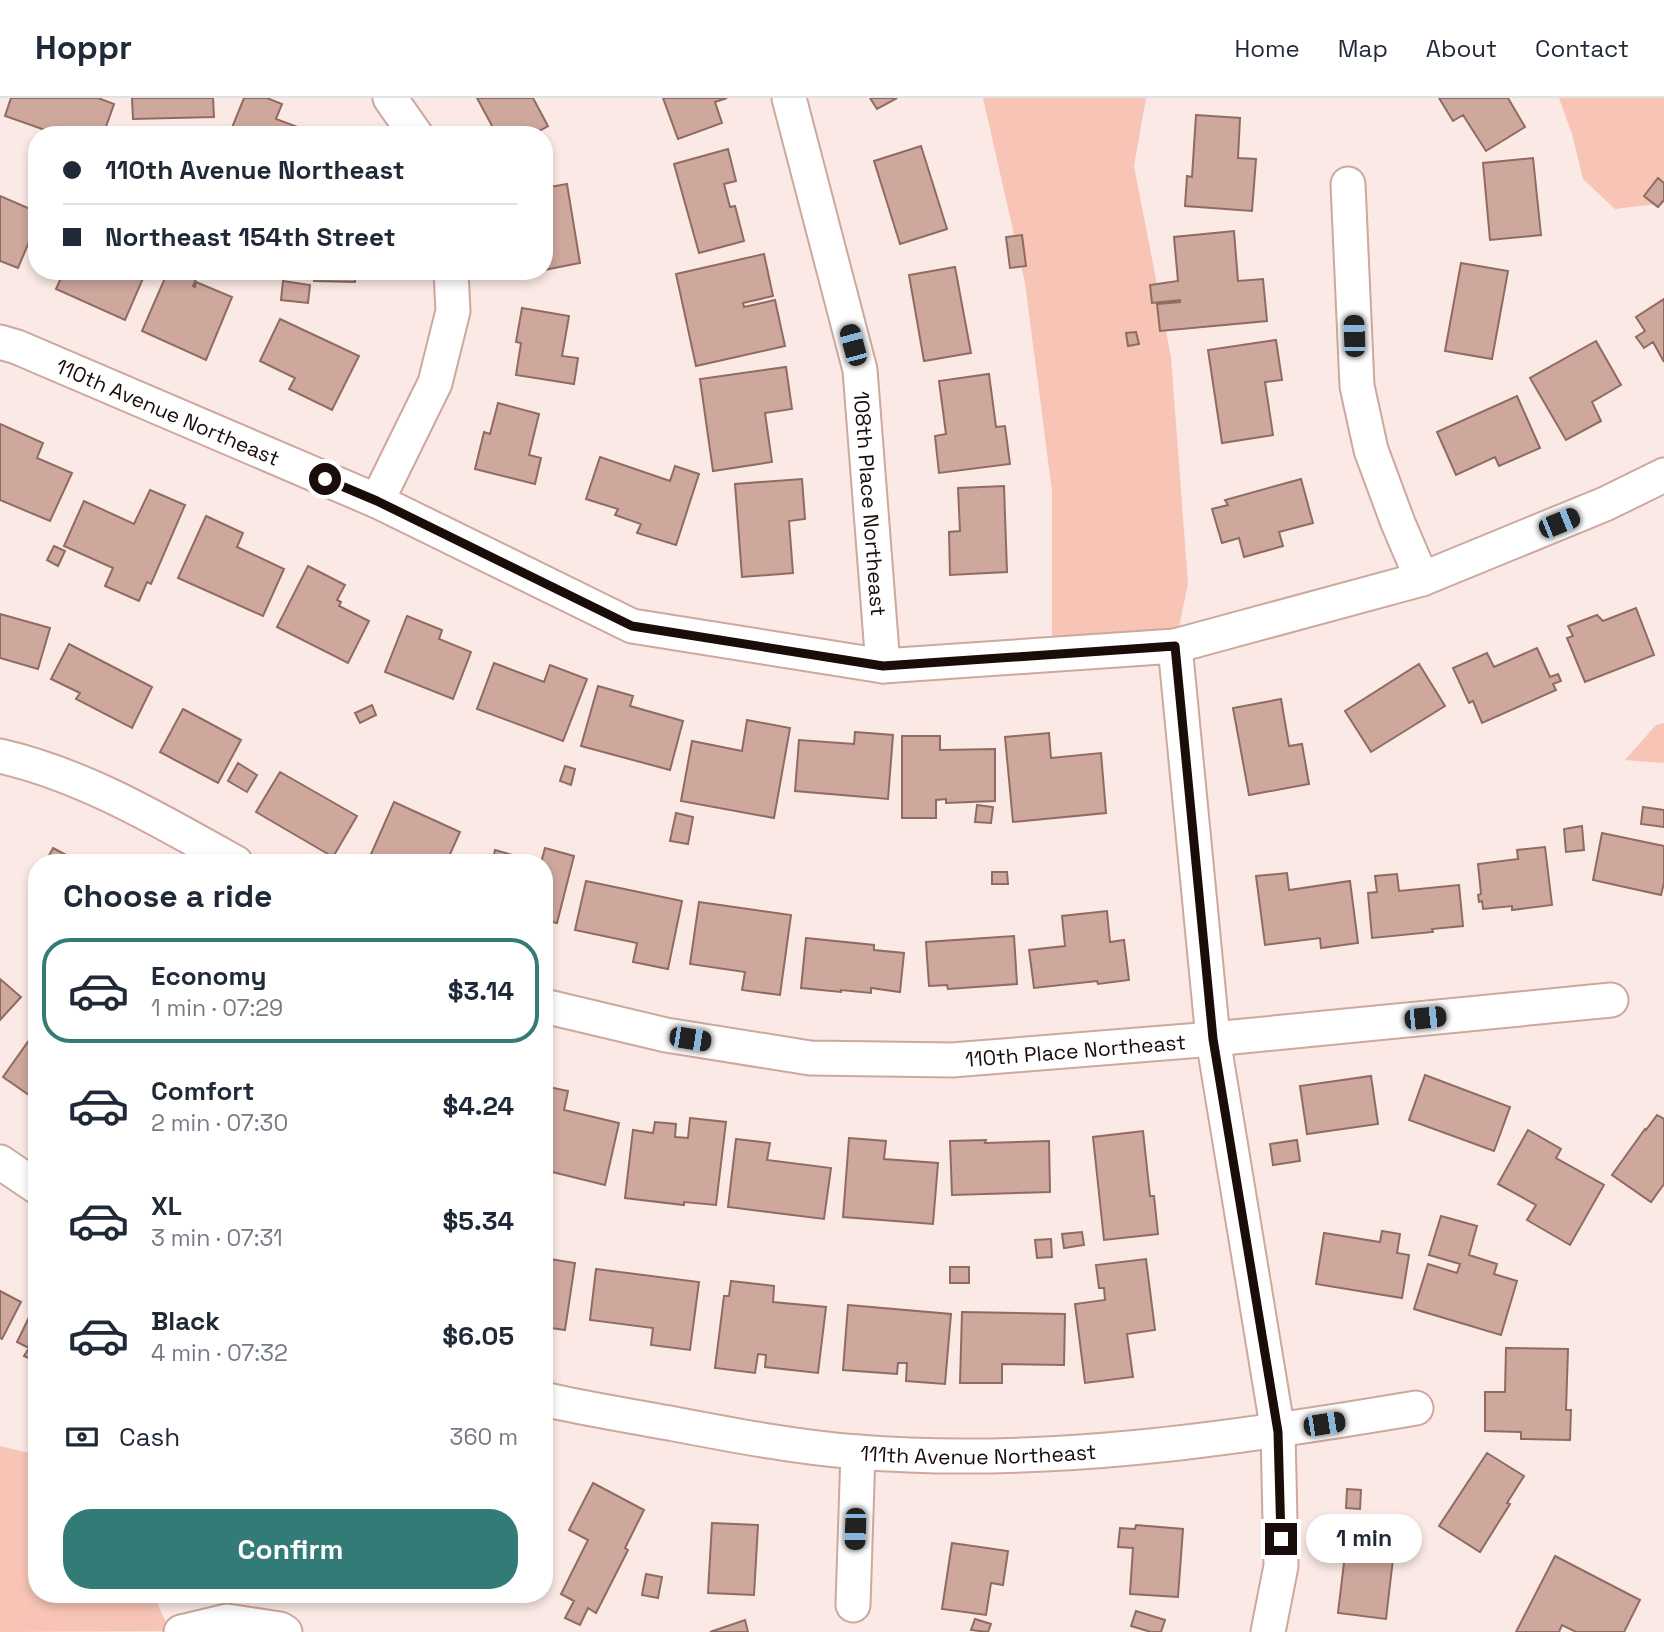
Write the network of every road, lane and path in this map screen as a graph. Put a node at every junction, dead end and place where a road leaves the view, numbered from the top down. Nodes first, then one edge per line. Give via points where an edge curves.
1 (390, 98) edge
2 (789, 98) edge
3 (410, 126) edge
4 (1348, 184) dead end
5 (451, 280) edge
6 (0, 342) edge
7 (1664, 475) edge
8 (377, 501) junction
9 (1422, 579) junction
10 (1175, 646) junction
11 (883, 666) junction
12 (0, 756) edge
13 (220, 854) edge
14 (1611, 1000) dead end
15 (553, 1008) edge
16 (1213, 1039) junction
17 (0, 1162) edge
18 (28, 1181) edge
19 (553, 1400) edge
20 (1416, 1408) dead end
21 (1278, 1432) junction
22 (858, 1452) junction
23 (853, 1605) dead end
24 (181, 1632) edge
25 (285, 1632) edge
26 (1268, 1632) edge

1 - 3 street
2 - 11 street, 108th Place Northeast via 860,370
4 - 9 street via 1357,386 1371,450
5 - 8 street via 453,311 435,383
6 - 8 street, 110th Avenue Northeast
7 - 9 street, 110th Avenue Northeast
8 - 11 street, 110th Avenue Northeast via 632,626
9 - 10 street, 110th Avenue Northeast
10 - 11 street, 110th Avenue Northeast
10 - 16 street
12 - 13 street via 35,764 134,806
14 - 16 street, 110th Place Northeast
15 - 16 street, 110th Place Northeast via 666,1035 810,1058 952,1060
16 - 21 street
17 - 18 street
19 - 22 street, 111th Avenue Northeast via 767,1442
20 - 21 street, 111th Avenue Northeast
21 - 22 street, 111th Avenue Northeast via 1066,1453
21 - 26 street via 1281,1566
22 - 23 street
24 - 25 street via 227,1621

